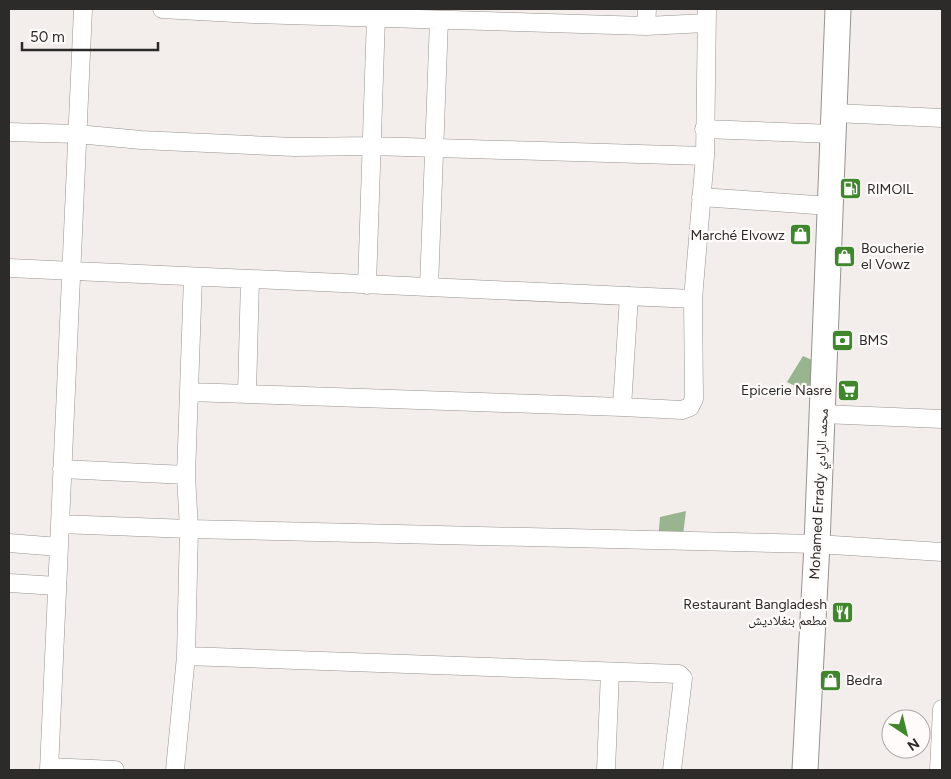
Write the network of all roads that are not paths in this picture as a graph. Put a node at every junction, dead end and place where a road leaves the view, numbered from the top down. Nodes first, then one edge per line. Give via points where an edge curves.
1 (83, 9) edge
2 (162, 9) edge
3 (838, 9) edge
4 (216, 10) edge
5 (253, 12) edge
6 (706, 16) edge
7 (376, 17) junction
8 (646, 17) edge
9 (439, 20) junction
10 (942, 118) edge
11 (834, 124) junction
12 (704, 129) junction
13 (9, 132) edge
14 (77, 134) junction
15 (372, 146) junction
16 (434, 148) junction
17 (705, 156) junction
18 (702, 197) junction
19 (830, 206) junction
20 (9, 268) edge
21 (71, 271) junction
22 (193, 277) junction
23 (250, 279) junction
24 (367, 285) junction
25 (429, 287) junction
26 (629, 296) junction
27 (693, 299) junction
28 (189, 392) junction
29 (247, 393) junction
30 (622, 407) junction
31 (822, 414) junction
32 (942, 419) edge
33 (62, 469) junction
34 (186, 476) junction
35 (60, 524) junction
36 (189, 528) junction
37 (9, 543) edge
38 (817, 544) junction
39 (58, 547) junction
40 (942, 552) edge
41 (9, 583) edge
42 (57, 586) junction
43 (186, 656) junction
44 (610, 672) junction
45 (942, 709) edge
46 (49, 769) edge
47 (115, 770) edge
48 (176, 770) edge
49 (606, 770) edge
50 (672, 770) edge
51 (805, 770) edge
52 (939, 770) edge

1 - 14 street
2 - 4 street
3 - 11 street, Mohamed Errady محمد الرادي
4 - 5 street
5 - 7 street
6 - 8 street
6 - 12 street
7 - 9 street
7 - 15 street
8 - 9 street
9 - 16 street
10 - 11 street
11 - 12 street
11 - 19 street, Mohamed Errady محمد الرادي
12 - 17 street
13 - 14 street
14 - 15 street via 294,147
14 - 21 street
15 - 16 street
15 - 24 street
16 - 17 street
16 - 25 street
17 - 18 street
18 - 19 street
18 - 27 street
19 - 31 street, Mohamed Errady محمد الرادي
20 - 21 street
21 - 22 street
21 - 33 street
22 - 23 street
22 - 28 street
23 - 24 street
23 - 29 street
24 - 25 street
25 - 26 street
26 - 27 street
26 - 30 street
27 - 30 street via 694,399 690,407 682,410
28 - 29 street
28 - 34 street
29 - 30 street
31 - 32 street
31 - 38 street, Mohamed Errady محمد الرادي
33 - 34 street
33 - 35 street
34 - 36 street
35 - 36 street
35 - 39 street
36 - 38 street
36 - 43 street
37 - 39 street
38 - 40 street
38 - 51 street, Mohamed Errady محمد الرادي
39 - 42 street
41 - 42 street
42 - 46 street
43 - 44 street
43 - 48 street
44 - 49 street
44 - 50 street via 679,674 683,678
45 - 52 street
46 - 47 street

